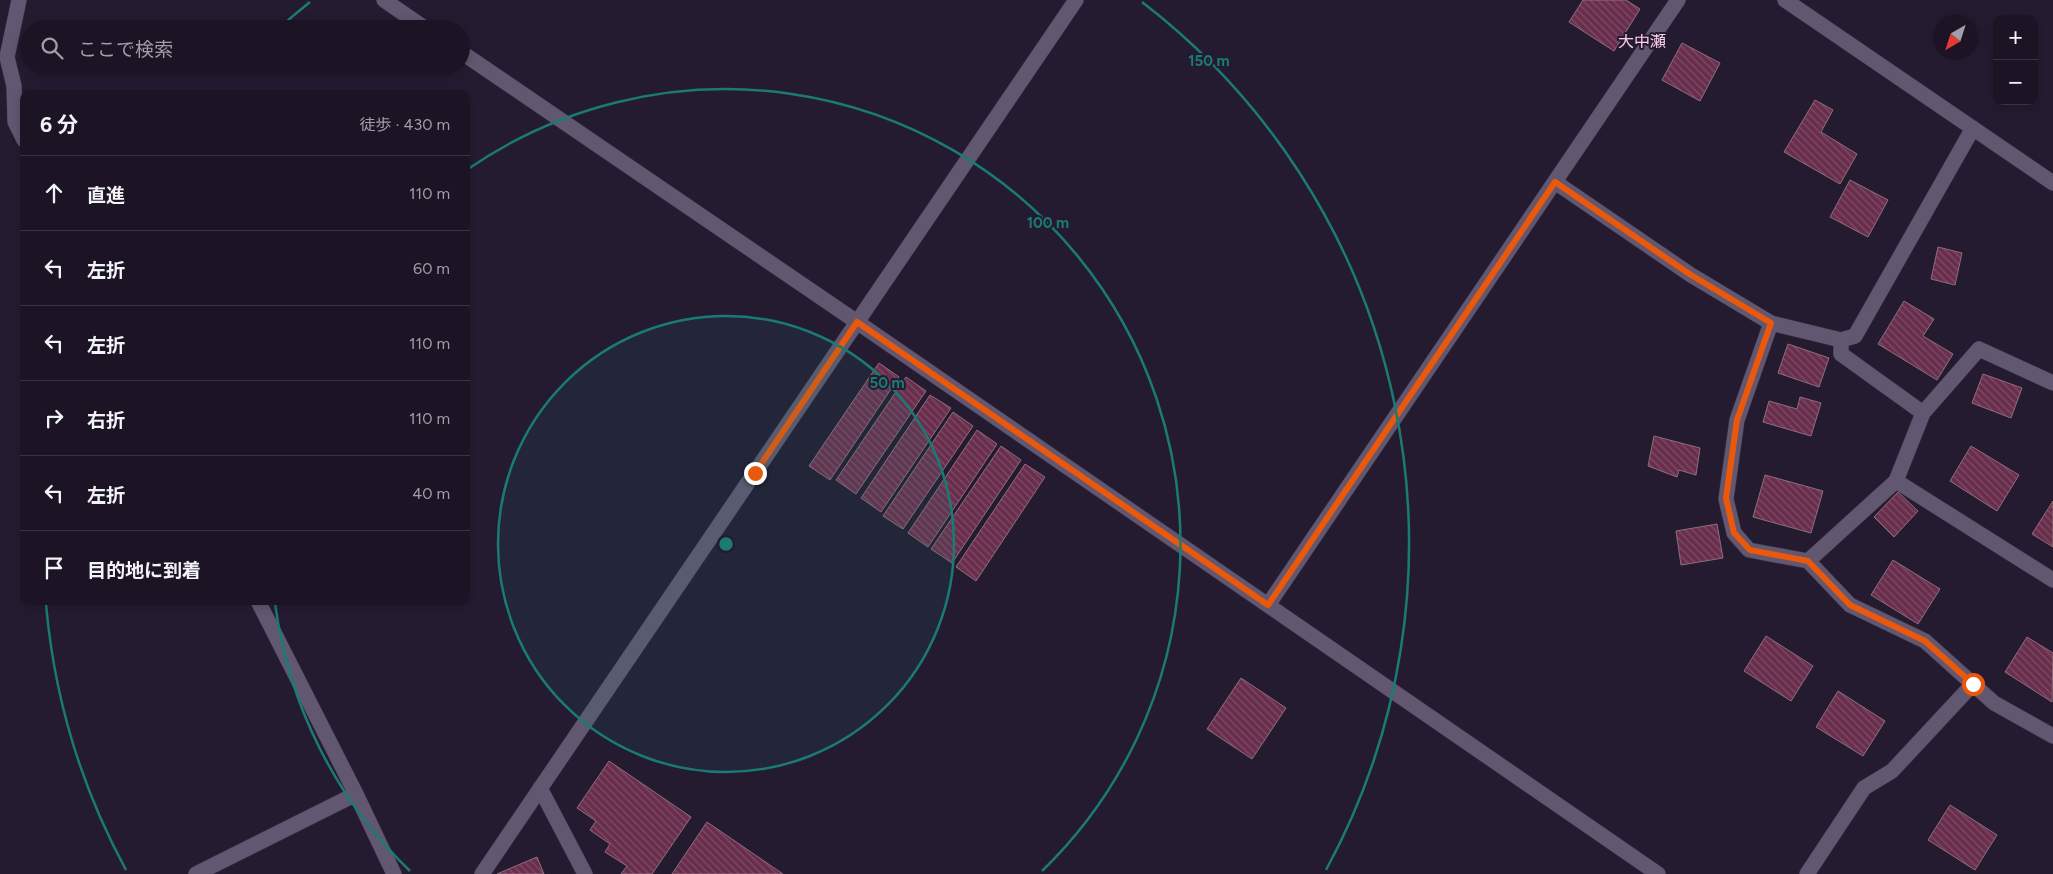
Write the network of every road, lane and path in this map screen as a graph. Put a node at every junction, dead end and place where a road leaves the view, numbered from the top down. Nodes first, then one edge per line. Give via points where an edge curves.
1 (19, 0) edge
2 (384, 0) edge
3 (1076, 0) edge
4 (1678, 0) edge
5 (1785, 0) edge
6 (413, 20) edge
7 (470, 58) edge
8 (1973, 128) junction
9 (20, 132) edge
10 (1555, 182) junction
11 (2053, 183) edge
12 (857, 322) junction
13 (1771, 323) junction
14 (1841, 340) junction
15 (2053, 383) edge
16 (1923, 413) junction
17 (1896, 481) junction
18 (1808, 561) junction
19 (2053, 580) edge
20 (260, 605) edge
21 (1268, 605) junction
22 (1973, 684) junction
23 (2053, 736) edge
24 (540, 788) junction
25 (356, 794) junction
26 (1650, 872) edge
27 (196, 874) edge
28 (394, 874) edge
29 (482, 874) edge
30 (584, 874) edge
31 (1807, 874) edge

1 - 9 street via 7,57 14,86 15,122
2 - 6 street
3 - 12 street
4 - 10 street
5 - 8 street
7 - 12 street
8 - 11 street
8 - 14 street via 1854,336
10 - 13 street via 1691,275
10 - 21 street
12 - 21 street
12 - 24 street
13 - 14 street
13 - 18 street via 1737,420 1726,498 1734,533 1750,550
14 - 16 street via 1841,354
15 - 16 street via 1979,349
16 - 17 street
17 - 18 street
17 - 19 street
18 - 22 street via 1850,605 1925,641
20 - 25 street
21 - 26 street
22 - 23 street via 1994,703
22 - 31 street via 1892,771 1864,788
24 - 29 street
24 - 30 street
25 - 27 street
25 - 28 street

